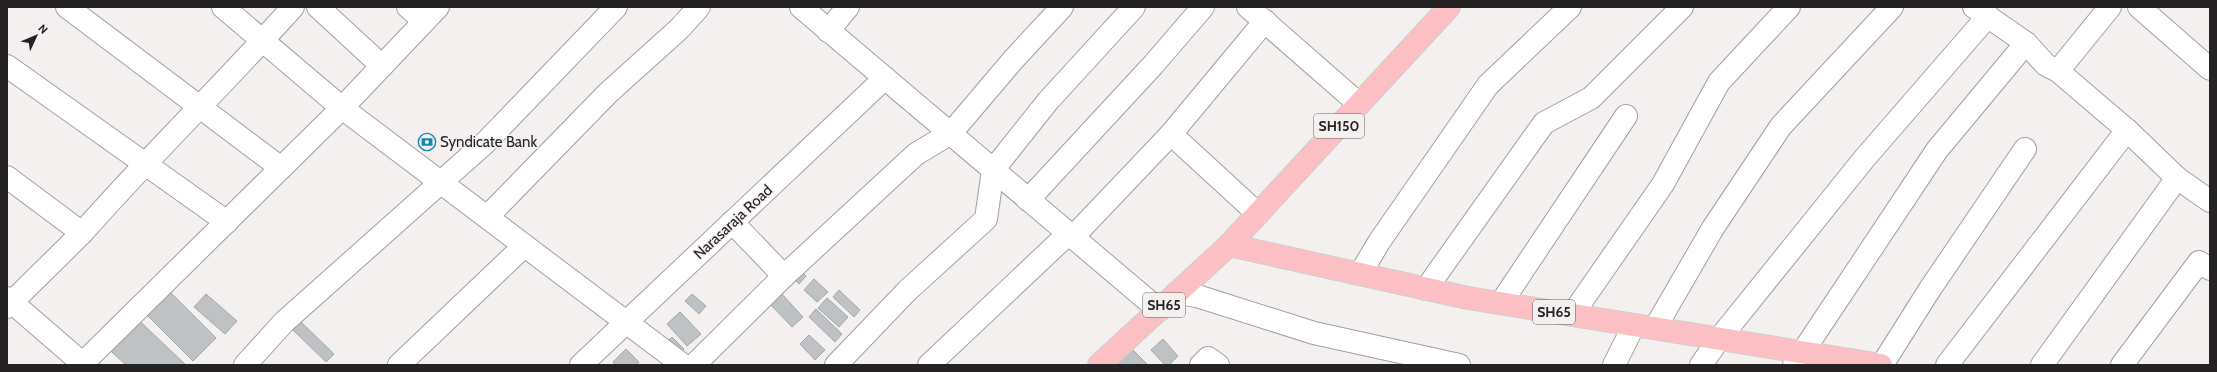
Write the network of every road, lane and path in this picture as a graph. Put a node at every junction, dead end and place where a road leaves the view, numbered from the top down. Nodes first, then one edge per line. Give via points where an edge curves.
1 (67, 7) edge
2 (223, 7) edge
3 (293, 7) edge
4 (318, 7) edge
5 (408, 7) edge
6 (616, 7) edge
7 (699, 7) edge
8 (801, 7) edge
9 (848, 7) edge
10 (1062, 7) edge
11 (1134, 7) edge
12 (1203, 7) edge
13 (1248, 7) edge
14 (1448, 7) edge
15 (1570, 7) edge
16 (1682, 7) edge
17 (1789, 7) edge
18 (1892, 7) edge
19 (2110, 7) edge
20 (2139, 7) edge
21 (1981, 11) edge
22 (431, 14) edge
23 (1265, 21) junction
24 (828, 31) junction
25 (263, 40) junction
26 (2026, 43) junction
27 (7, 66) edge
28 (382, 66) junction
29 (2210, 69) edge
30 (2058, 71) junction
31 (885, 78) junction
32 (1359, 104) junction
33 (201, 106) junction
34 (342, 108) junction
35 (1626, 116) dead end
36 (2127, 130) junction
37 (951, 133) junction
38 (1171, 134) junction
39 (2025, 149) dead end
40 (144, 164) junction
41 (281, 168) junction
42 (993, 170) junction
43 (7, 178) edge
44 (2177, 178) junction
45 (440, 183) junction
46 (1028, 200) junction
47 (2210, 201) edge
48 (1258, 214) junction
49 (486, 218) junction
50 (227, 222) junction
51 (732, 222) junction
52 (82, 233) junction
53 (1070, 236) junction
54 (1230, 245) junction
55 (524, 246) junction
56 (2210, 268) edge
57 (1360, 274) junction
58 (784, 276) junction
59 (1426, 289) junction
60 (1177, 294) junction
61 (9, 302) edge
62 (1501, 303) junction
63 (1159, 310) junction
64 (1572, 315) junction
65 (626, 322) junction
66 (1634, 325) junction
67 (1656, 328) junction
68 (1719, 339) junction
69 (1798, 359) edge
70 (81, 364) edge
71 (1103, 364) edge
72 (245, 365) edge
73 (399, 365) edge
74 (581, 365) edge
75 (683, 365) edge
76 (694, 365) edge
77 (836, 365) edge
78 (929, 365) edge
79 (1201, 365) edge
80 (1218, 365) edge
81 (1458, 365) edge
82 (1614, 365) edge
83 (1701, 365) edge
84 (1881, 365) edge
85 (1947, 365) edge
86 (2042, 365) edge
87 (2122, 365) edge

1 - 33 street
2 - 25 street
3 - 25 street
4 - 28 street
5 - 22 street
6 - 45 street via 485,143
7 - 49 street via 679,29 608,93
8 - 24 street
9 - 24 street
10 - 37 street
11 - 42 street via 1048,101
12 - 46 street
13 - 23 street
14 - 32 main road, SH150
15 - 57 street via 1488,85 1379,242
16 - 59 street via 1591,98 1544,123
17 - 64 street via 1719,82 1662,184
18 - 67 street via 1781,126 1712,228
19 - 30 street
20 - 29 street
21 - 26 street
21 - 68 street
22 - 28 street
23 - 32 street
23 - 38 street
24 - 31 street
25 - 33 street
25 - 34 street
26 - 30 street via 2046,65
26 - 69 street via 1937,150
27 - 40 street
28 - 34 street
30 - 36 street
31 - 37 street
31 - 51 street, Narasaraja Road
32 - 48 main road, SH150
33 - 40 street
33 - 41 street
34 - 41 street
34 - 45 street
35 - 62 street
36 - 44 street
36 - 85 street
37 - 42 street
37 - 58 street via 916,154
38 - 48 street
38 - 53 street
39 - 84 street
40 - 50 street
40 - 52 street
41 - 50 street
42 - 46 street
42 - 77 street via 986,218 908,290
43 - 52 street
44 - 47 street
44 - 86 street
45 - 49 street
45 - 72 street via 284,322
46 - 53 street
48 - 54 main road, SH150
49 - 55 street
50 - 70 street
51 - 58 street
51 - 65 street, Narasaraja Road
52 - 61 street
53 - 63 street
53 - 78 street
54 - 57 main road, SH65
54 - 60 main road, SH65
55 - 65 street
55 - 73 street
56 - 87 street via 2199,262
57 - 59 main road, SH65
58 - 76 street
59 - 62 main road, SH65
60 - 63 main road, SH65
60 - 81 street via 1198,296 1314,333
61 - 70 street
62 - 64 main road, SH65
63 - 71 main road, SH65
64 - 66 main road, SH65
65 - 74 street, Narasaraja Road
65 - 75 street
66 - 67 main road, SH65
66 - 82 street
67 - 68 main road, SH65
68 - 69 main road, SH65
68 - 83 street
69 - 84 main road, SH65
79 - 80 street via 1208,358

